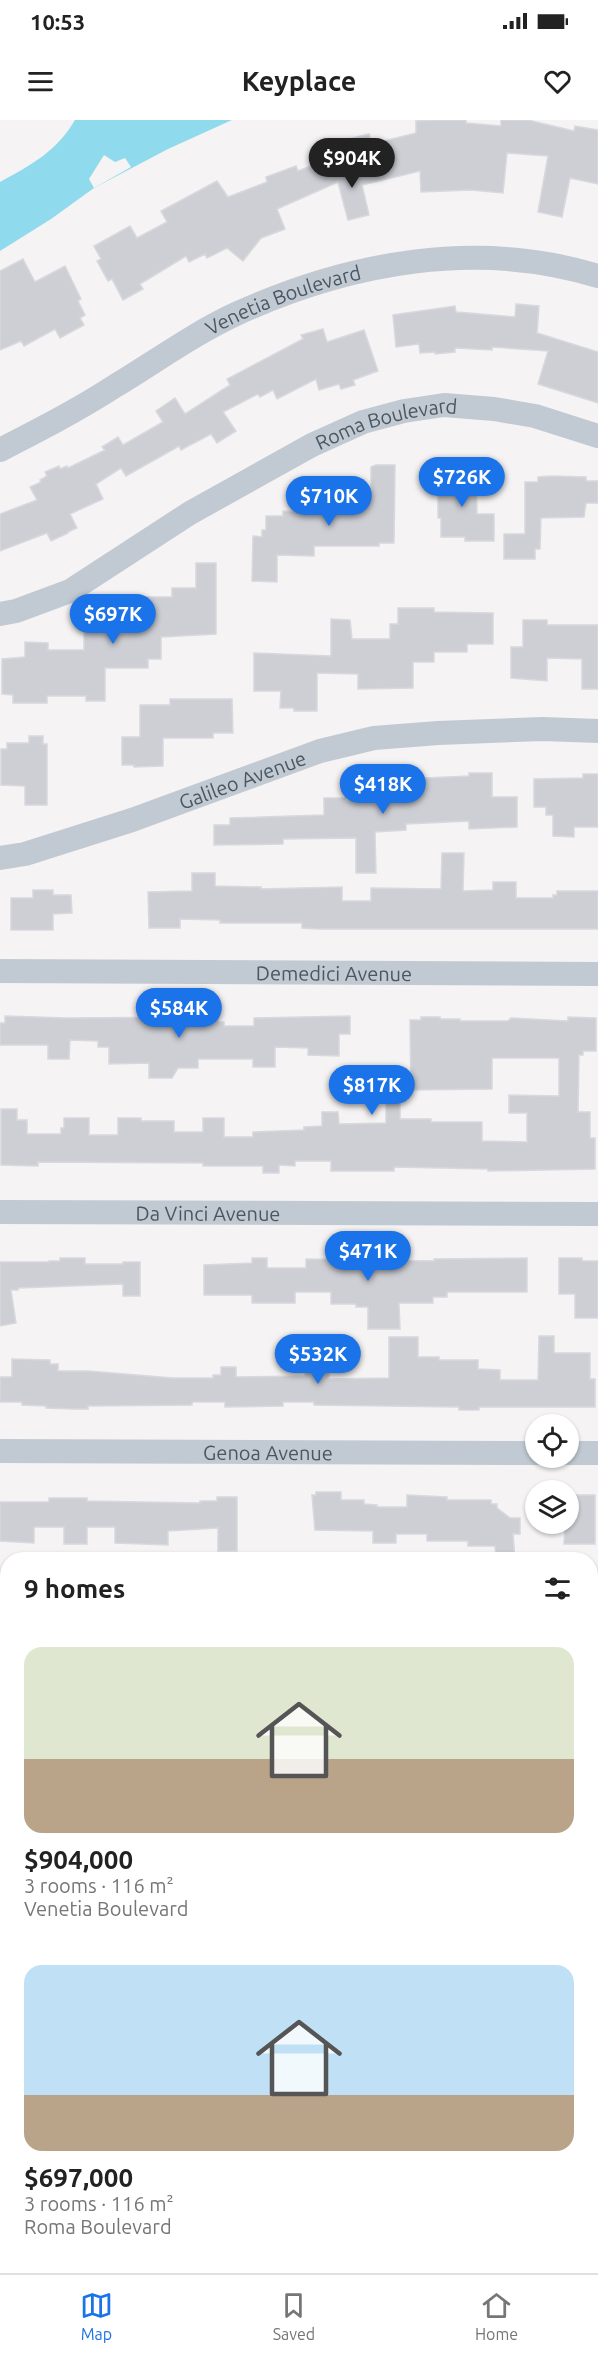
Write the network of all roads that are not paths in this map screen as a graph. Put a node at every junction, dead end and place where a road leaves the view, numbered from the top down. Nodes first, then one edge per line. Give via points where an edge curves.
1 (598, 276) edge
2 (598, 435) edge
3 (0, 450) edge
4 (0, 614) edge
5 (598, 731) edge
6 (0, 858) edge
7 (0, 971) edge
8 (598, 974) edge
9 (0, 1212) edge
10 (598, 1214) edge
11 (0, 1451) edge
12 (525, 1453) edge
13 (579, 1453) edge
14 (598, 1453) edge

1 - 3 street, Venetia Boulevard via 534,261 486,256 417,260 341,275 235,315 64,417
2 - 4 street, Roma Boulevard via 536,416 444,405 363,422 312,445 190,513 70,591
5 - 6 street, Galileo Avenue via 485,731 374,738 320,751 132,820 25,854
7 - 8 street, Demedici Avenue
9 - 10 street, Da Vinci Avenue
11 - 12 street, Genoa Avenue
13 - 14 street

